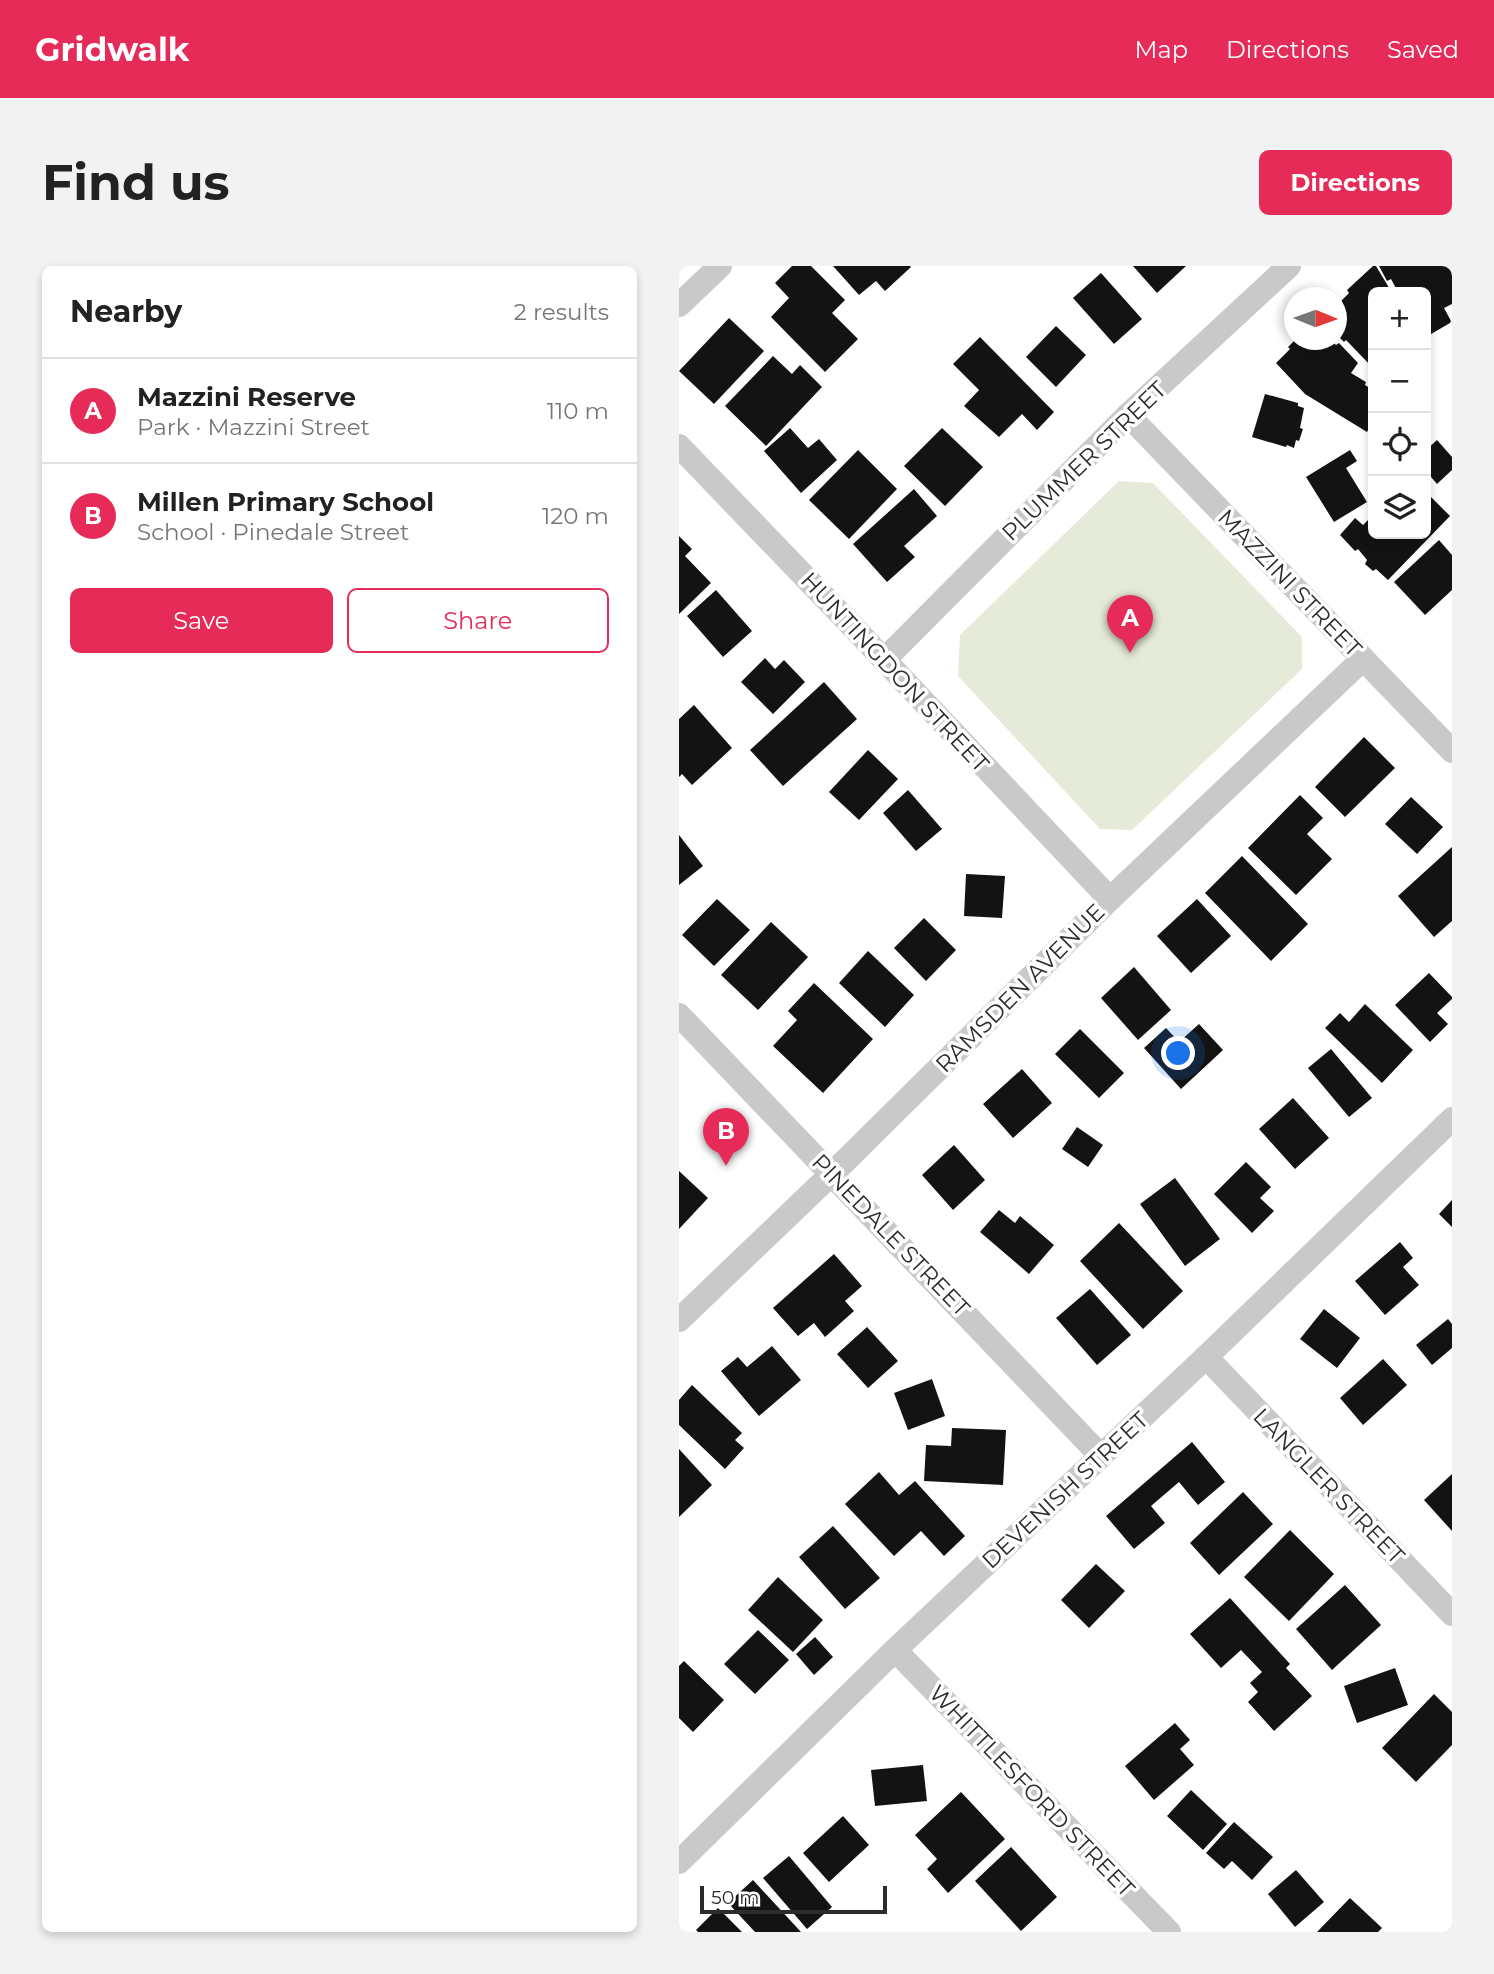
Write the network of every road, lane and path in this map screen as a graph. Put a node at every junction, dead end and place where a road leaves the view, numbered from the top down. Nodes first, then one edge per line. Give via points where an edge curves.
1 (720, 266) edge
2 (1289, 266) edge
3 (679, 305) edge
4 (1128, 415) junction
5 (679, 446) edge
6 (1363, 659) junction
7 (884, 660) junction
8 (1452, 751) edge
9 (1109, 900) junction
10 (679, 1015) edge
11 (1452, 1119) edge
12 (832, 1173) junction
13 (679, 1320) edge
14 (1206, 1357) junction
15 (1101, 1457) junction
16 (1452, 1614) edge
17 (895, 1650) junction
18 (679, 1862) edge
19 (1169, 1932) edge

1 - 3 street
2 - 4 street, PLUMMER STREET
4 - 6 street, MAZZINI STREET
4 - 7 street, PLUMMER STREET
5 - 7 street, HUNTINGDON STREET
6 - 8 street, MAZZINI STREET
6 - 9 street, RAMSDEN AVENUE
7 - 9 street, HUNTINGDON STREET
9 - 12 street, RAMSDEN AVENUE
10 - 12 street, PINEDALE STREET
11 - 14 street, DEVENISH STREET
12 - 13 street, RAMSDEN AVENUE
12 - 15 street, PINEDALE STREET
14 - 15 street, DEVENISH STREET
14 - 16 street, LANGLER STREET
15 - 17 street, DEVENISH STREET
17 - 18 street, DEVENISH STREET
17 - 19 street, WHITTLESFORD STREET

